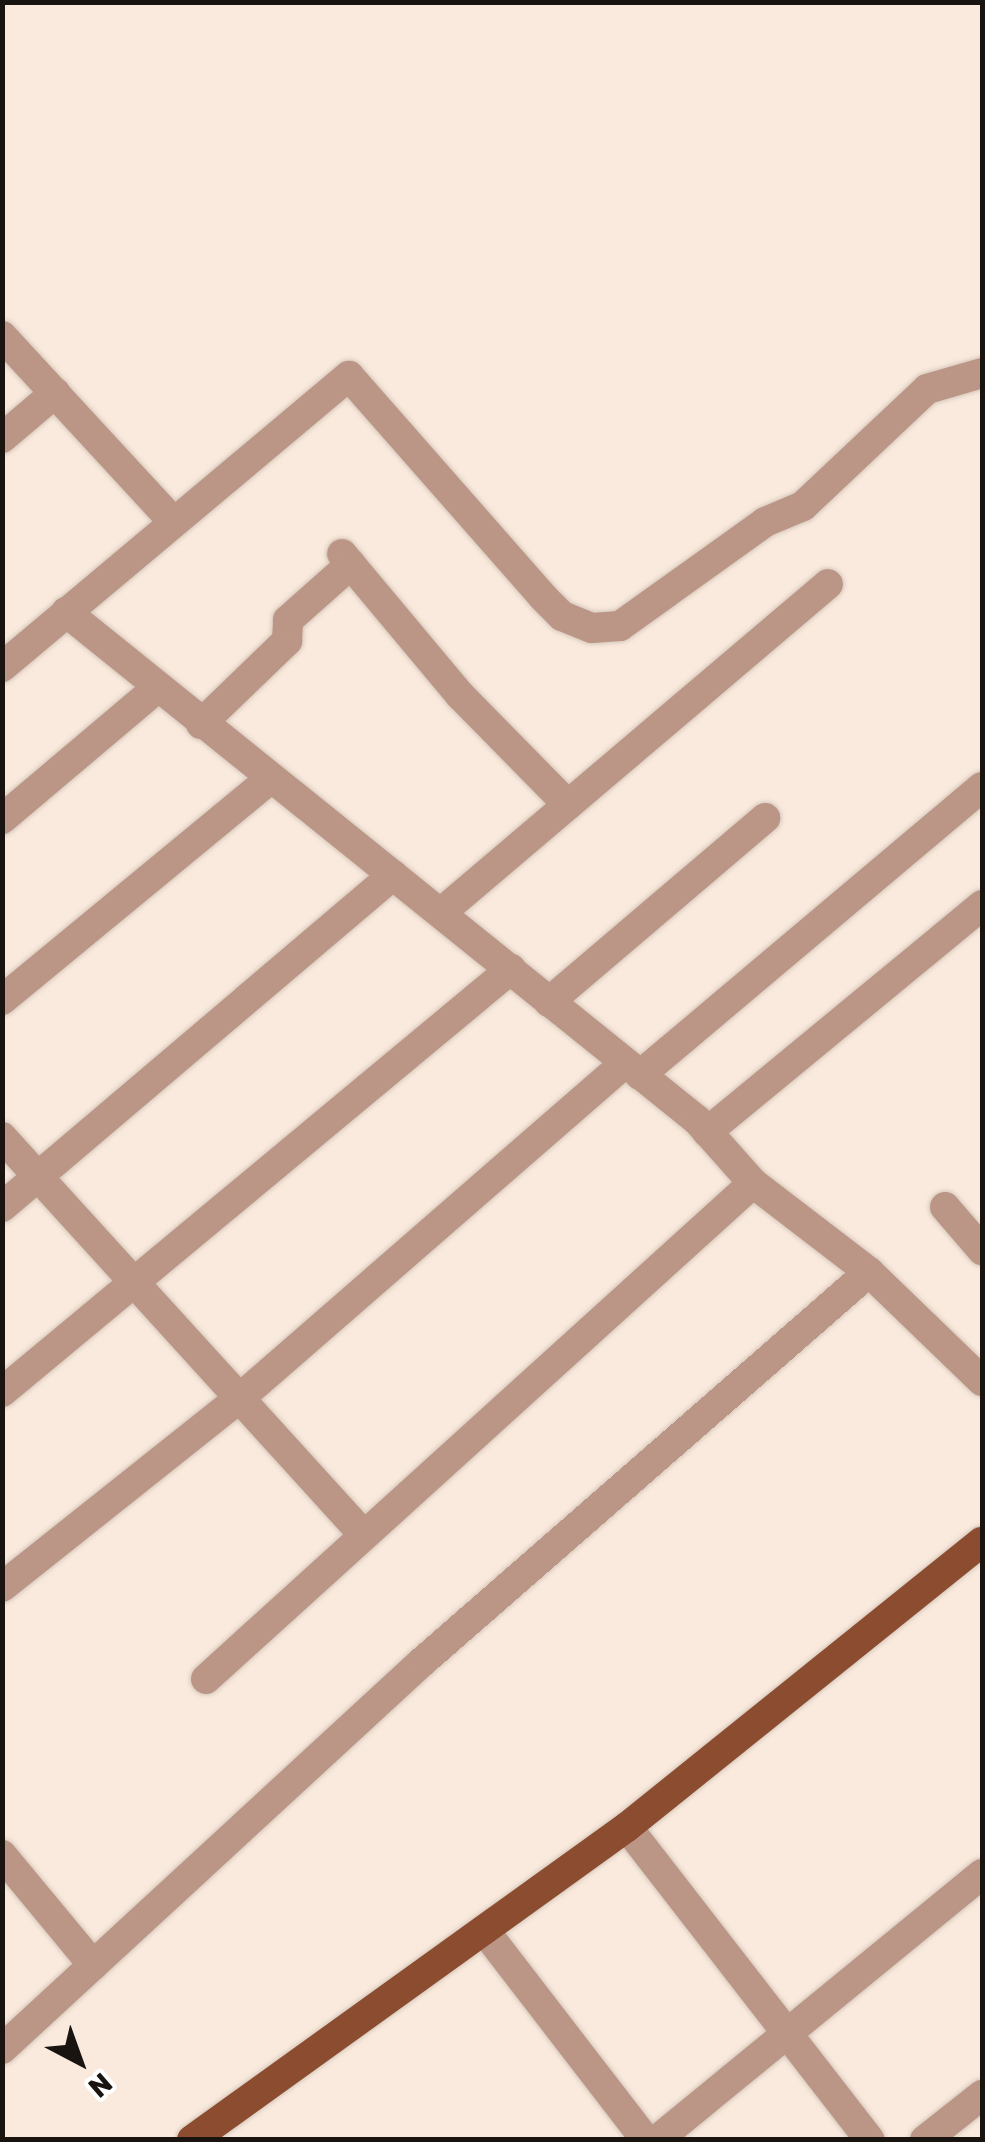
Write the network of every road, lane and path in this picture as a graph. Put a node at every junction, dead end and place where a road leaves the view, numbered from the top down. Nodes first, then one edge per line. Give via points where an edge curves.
1 (2, 336) edge
2 (982, 373) edge
3 (55, 393) junction
4 (2, 438) edge
5 (172, 520) junction
6 (828, 584) dead end
7 (66, 612) junction
8 (2, 668) edge
9 (156, 688) junction
10 (200, 724) junction
11 (268, 780) junction
12 (982, 787) edge
13 (568, 805) junction
14 (766, 818) dead end
15 (2, 819) edge
16 (393, 874) junction
17 (982, 905) edge
18 (443, 911) junction
19 (512, 969) junction
20 (2, 1000) edge
21 (550, 1002) junction
22 (632, 1069) junction
23 (708, 1132) junction
24 (2, 1137) edge
25 (39, 1178) junction
26 (753, 1183) junction
27 (2, 1207) edge
28 (945, 1208) dead end
29 (982, 1250) edge
30 (869, 1272) junction
31 (136, 1284) junction
32 (982, 1382) edge
33 (2, 1392) edge
34 (240, 1398) junction
35 (363, 1534) junction
36 (982, 1542) edge
37 (2, 1587) edge
38 (206, 1679) dead end
39 (628, 1826) junction
40 (8, 1873) edge
41 (982, 1874) edge
42 (484, 1930) junction
43 (93, 1965) junction
44 (790, 2036) junction
45 (2, 2049) edge
46 (982, 2095) edge
47 (192, 2140) edge
48 (646, 2140) edge
49 (658, 2140) edge
50 (870, 2140) edge
51 (925, 2140) edge

1 - 3 street
2 - 5 street via 927,389 803,506 764,522 620,626 592,628 562,616 349,376
3 - 4 street
3 - 5 street
5 - 7 street
6 - 13 street
7 - 8 street
7 - 9 street
9 - 10 street
9 - 15 street
10 - 11 street
10 - 13 street via 287,640 288,620 346,559 460,695
11 - 16 street
11 - 20 street
12 - 22 street
13 - 18 street
14 - 21 street
16 - 18 street
16 - 25 street
17 - 23 street
18 - 19 street
19 - 21 street
19 - 31 street
21 - 22 street
22 - 23 street
22 - 34 street
23 - 26 street
24 - 25 street
25 - 27 street
25 - 31 street
26 - 30 street
26 - 35 street
28 - 29 street
30 - 32 street
30 - 43 street via 422,1662
31 - 33 street
31 - 34 street
34 - 35 street
34 - 37 street
35 - 38 street
36 - 39 main road
39 - 42 main road
39 - 44 street
40 - 43 street
41 - 44 street
42 - 47 main road
42 - 48 street
43 - 45 street
44 - 49 street
44 - 50 street
46 - 51 street

